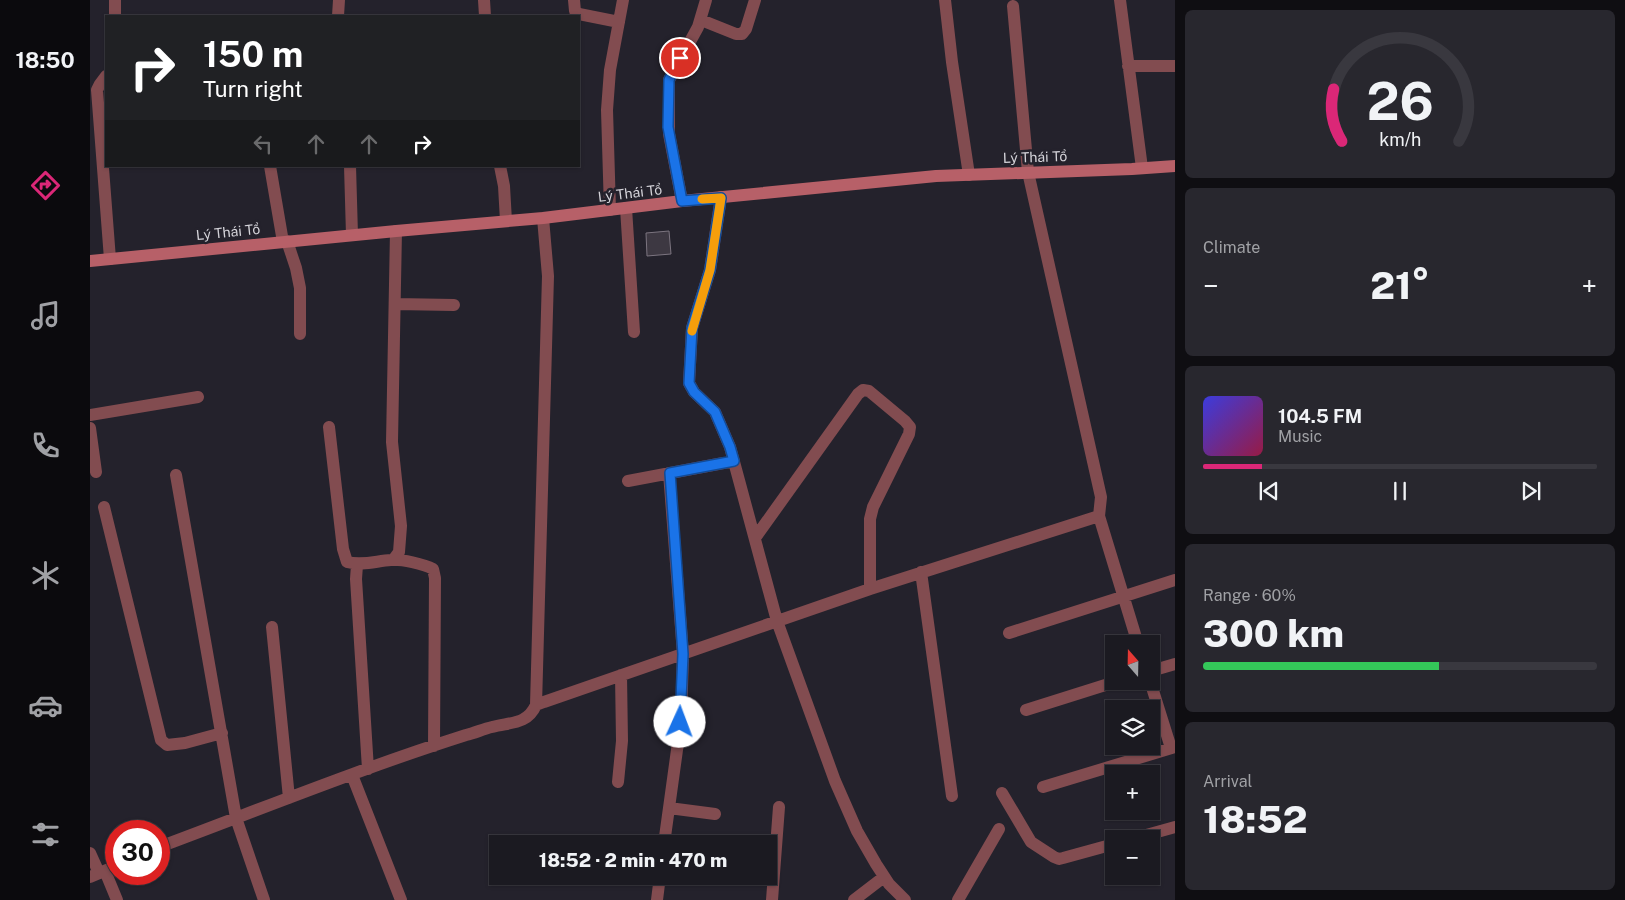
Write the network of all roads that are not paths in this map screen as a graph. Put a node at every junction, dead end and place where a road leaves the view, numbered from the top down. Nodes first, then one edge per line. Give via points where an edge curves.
1 (115, 0) edge
2 (339, 0) edge
3 (484, 0) edge
4 (574, 0) edge
5 (623, 0) edge
6 (706, 0) edge
7 (755, 0) edge
8 (945, 0) edge
9 (1120, 0) edge
10 (1013, 6) dead end
11 (115, 15) edge
12 (338, 15) edge
13 (485, 15) edge
14 (701, 20) junction
15 (619, 22) junction
16 (1128, 66) junction
17 (1175, 66) edge
18 (105, 77) edge
19 (1175, 166) edge
20 (270, 167) edge
21 (350, 167) edge
22 (500, 167) edge
23 (1142, 168) junction
24 (1028, 172) junction
25 (969, 175) junction
26 (721, 198) junction
27 (682, 201) junction
28 (626, 208) junction
29 (610, 210) junction
30 (543, 218) junction
31 (506, 221) junction
32 (396, 231) junction
33 (352, 235) junction
34 (285, 242) junction
35 (110, 259) junction
36 (90, 261) edge
37 (395, 304) junction
38 (454, 305) dead end
39 (634, 332) dead end
40 (300, 334) dead end
41 (198, 397) dead end
42 (90, 416) edge
43 (329, 427) dead end
44 (90, 428) edge
45 (734, 461) junction
46 (96, 472) dead end
47 (670, 473) junction
48 (176, 474) dead end
49 (628, 481) dead end
50 (104, 507) dead end
51 (1098, 516) junction
52 (755, 538) junction
53 (393, 560) junction
54 (356, 565) junction
55 (921, 572) junction
56 (1175, 580) edge
57 (870, 589) junction
58 (1123, 596) junction
59 (777, 621) junction
60 (272, 626) dead end
61 (1009, 633) dead end
62 (1135, 635) edge
63 (683, 654) junction
64 (1175, 664) edge
65 (1160, 668) edge
66 (621, 675) junction
67 (1105, 685) edge
68 (1153, 690) edge
69 (536, 705) junction
70 (1026, 710) dead end
71 (222, 733) junction
72 (434, 746) junction
73 (1173, 747) edge
74 (368, 769) junction
75 (352, 775) junction
76 (618, 782) dead end
77 (1044, 787) dead end
78 (1002, 793) dead end
79 (952, 796) dead end
80 (289, 798) junction
81 (779, 807) dead end
82 (669, 808) junction
83 (715, 814) dead end
84 (236, 818) junction
85 (1175, 827) edge
86 (999, 829) dead end
87 (1160, 831) edge
88 (665, 835) edge
89 (170, 843) edge
90 (1105, 846) edge
91 (90, 853) edge
92 (103, 872) edge
93 (884, 876) junction
94 (659, 885) edge
95 (117, 900) edge
96 (264, 900) edge
97 (401, 900) edge
98 (657, 900) edge
99 (772, 900) edge
100 (854, 900) edge
101 (905, 900) edge
102 (958, 900) edge

1 - 11 street
2 - 12 street
3 - 13 street
4 - 15 street via 575,11 579,14
5 - 15 street
6 - 14 street
7 - 14 street via 742,34
8 - 25 street
9 - 16 street
10 - 24 street
14 - 27 street via 669,80 668,134
15 - 29 street via 607,110
16 - 17 street
16 - 23 street
18 - 35 street via 97,90
19 - 23 main road, Lý Thái Tổ
20 - 34 street
21 - 33 street
22 - 31 street
23 - 24 main road, Lý Thái Tổ
24 - 25 main road, Lý Thái Tổ
24 - 51 street via 1101,497
25 - 26 main road, Lý Thái Tổ
26 - 27 main road, Lý Thái Tổ
26 - 45 street via 710,270 692,328 689,383 715,412
27 - 28 main road, Lý Thái Tổ
28 - 29 main road, Lý Thái Tổ
28 - 39 street
29 - 30 main road, Lý Thái Tổ
30 - 31 main road, Lý Thái Tổ
30 - 69 street via 548,276
31 - 32 main road, Lý Thái Tổ
32 - 33 main road, Lý Thái Tổ
32 - 37 street
33 - 34 main road, Lý Thái Tổ
34 - 35 main road, Lý Thái Tổ
34 - 40 street via 300,288
35 - 36 main road, Lý Thái Tổ
37 - 38 street
37 - 53 street via 392,442 401,526 399,552
41 - 42 street
43 - 54 street via 342,549 347,562
44 - 46 street
45 - 47 street
45 - 52 street
47 - 49 street
47 - 63 street
48 - 71 street
50 - 71 street via 162,740 167,745 185,743
51 - 55 street
51 - 58 street
52 - 57 street via 858,394 869,390 910,427 870,519
52 - 59 street
53 - 54 street
53 - 72 street via 427,566 433,569 435,578
54 - 74 street
55 - 57 street
55 - 79 street
56 - 58 street
57 - 59 street
58 - 61 street
58 - 62 street
59 - 63 street
59 - 93 street via 835,781 857,831
60 - 80 street
63 - 66 street
63 - 82 street via 680,722
64 - 65 street
66 - 69 street
66 - 76 street via 622,742
67 - 70 street
68 - 73 street
69 - 72 street via 532,714 518,722
71 - 84 street
72 - 74 street
73 - 77 street
74 - 75 street
75 - 80 street
75 - 97 street
78 - 90 street via 1031,842 1054,857 1059,859
80 - 84 street
81 - 99 street
82 - 83 street
82 - 88 street
84 - 89 street
84 - 96 street
85 - 87 street
86 - 102 street
91 - 92 street
92 - 95 street
93 - 100 street
93 - 101 street
94 - 98 street

